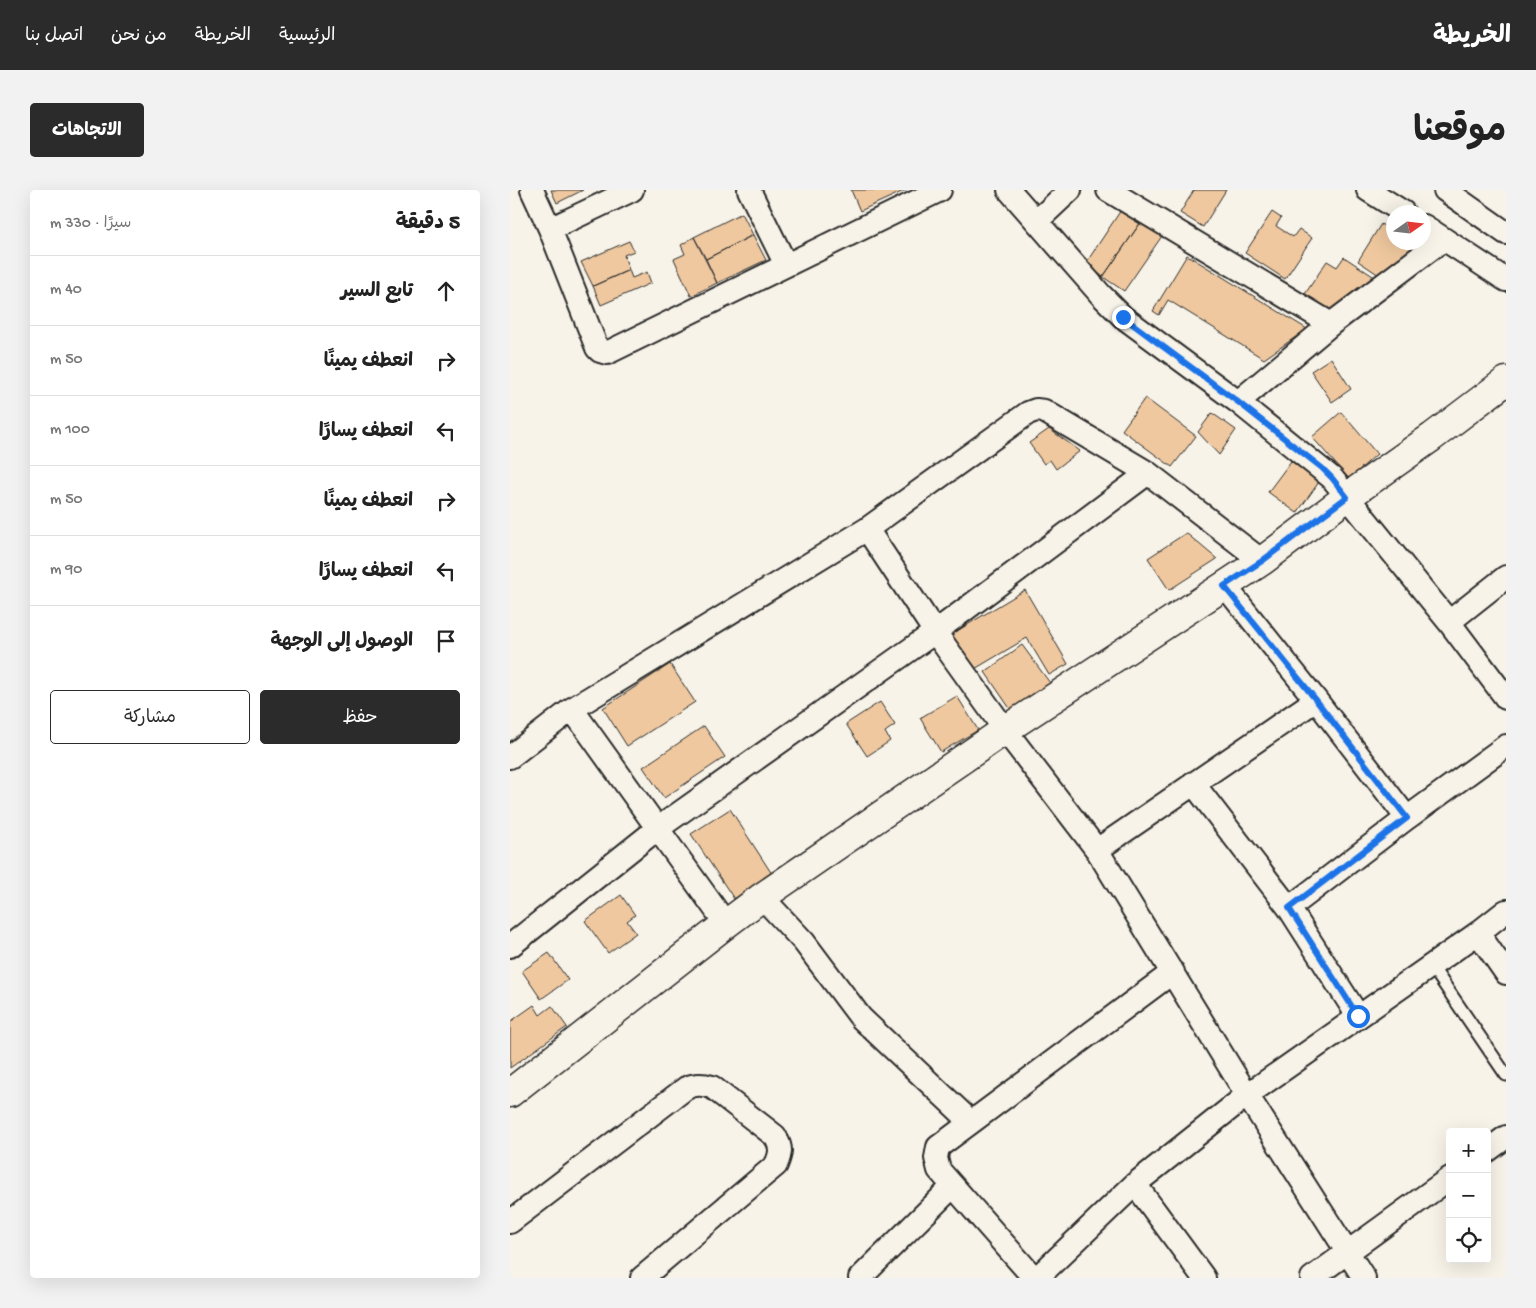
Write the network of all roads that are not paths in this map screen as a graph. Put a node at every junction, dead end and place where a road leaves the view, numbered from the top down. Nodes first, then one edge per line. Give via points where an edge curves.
1 (532, 190) edge
2 (632, 190) edge
3 (749, 190) edge
4 (940, 190) edge
5 (1009, 190) edge
6 (1070, 190) edge
7 (1108, 190) edge
8 (1368, 190) edge
9 (1445, 190) edge
10 (1392, 205) edge
11 (1037, 222) junction
12 (550, 229) junction
13 (1431, 231) edge
14 (1506, 232) edge
15 (1444, 239) junction
16 (786, 265) junction
17 (1506, 280) edge
18 (1331, 324) junction
19 (1506, 381) edge
20 (1238, 402) junction
21 (1148, 473) junction
22 (1347, 497) junction
23 (867, 529) junction
24 (1262, 561) junction
25 (1506, 577) edge
26 (1224, 586) junction
27 (1449, 622) junction
28 (935, 632) junction
29 (1506, 698) edge
30 (1316, 700) junction
31 (572, 709) junction
32 (1005, 730) junction
33 (1506, 746) edge
34 (510, 757) edge
35 (1193, 783) junction
36 (1407, 818) junction
37 (657, 829) junction
38 (1098, 850) junction
39 (762, 896) junction
40 (1289, 908) junction
41 (1506, 912) edge
42 (726, 924) junction
43 (1478, 933) junction
44 (510, 946) edge
45 (1431, 965) junction
46 (1173, 972) junction
47 (1506, 973) edge
48 (1358, 1016) junction
49 (1506, 1075) edge
50 (510, 1093) edge
51 (1247, 1095) junction
52 (971, 1122) junction
53 (1506, 1137) edge
54 (1491, 1148) edge
55 (1446, 1181) edge
56 (1135, 1184) junction
57 (953, 1186) junction
58 (510, 1222) edge
59 (1347, 1252) junction
60 (642, 1278) edge
61 (860, 1278) edge
62 (1036, 1278) edge
63 (1204, 1278) edge
64 (1312, 1278) edge
65 (1364, 1278) edge

1 - 12 street
2 - 12 street
3 - 16 street
4 - 16 street
5 - 11 street
6 - 11 street
7 - 18 street
8 - 10 street
9 - 14 street
11 - 20 street via 1123,317
12 - 16 street via 597,348 603,353
13 - 15 street
15 - 17 street
15 - 18 street
18 - 20 street
19 - 22 street
20 - 22 street via 1322,468
21 - 23 street via 1044,411 1036,410
21 - 24 street
21 - 28 street
22 - 24 street
22 - 27 street
23 - 28 street
23 - 31 street
24 - 26 street
25 - 27 street
26 - 30 street
26 - 32 street
27 - 29 street
28 - 32 street
28 - 37 street
30 - 35 street
30 - 36 street
31 - 34 street
31 - 37 street
32 - 38 street
32 - 39 street
33 - 36 street
35 - 38 street
35 - 40 street
36 - 40 street
37 - 42 street
37 - 44 street
38 - 46 street
39 - 42 street
39 - 52 street via 804,942 862,1018
40 - 48 street
41 - 43 street
42 - 50 street
43 - 45 street
43 - 47 street
45 - 48 street
45 - 49 lane
46 - 51 street
46 - 52 street
48 - 51 street
51 - 56 street
51 - 59 street
52 - 57 street via 938,1147 939,1170
53 - 54 street
55 - 59 street
56 - 62 street
56 - 63 street
57 - 61 street
57 - 62 street
58 - 60 street via 686,1088 703,1084 712,1087 776,1136 780,1145 776,1165
59 - 64 street
59 - 65 street

